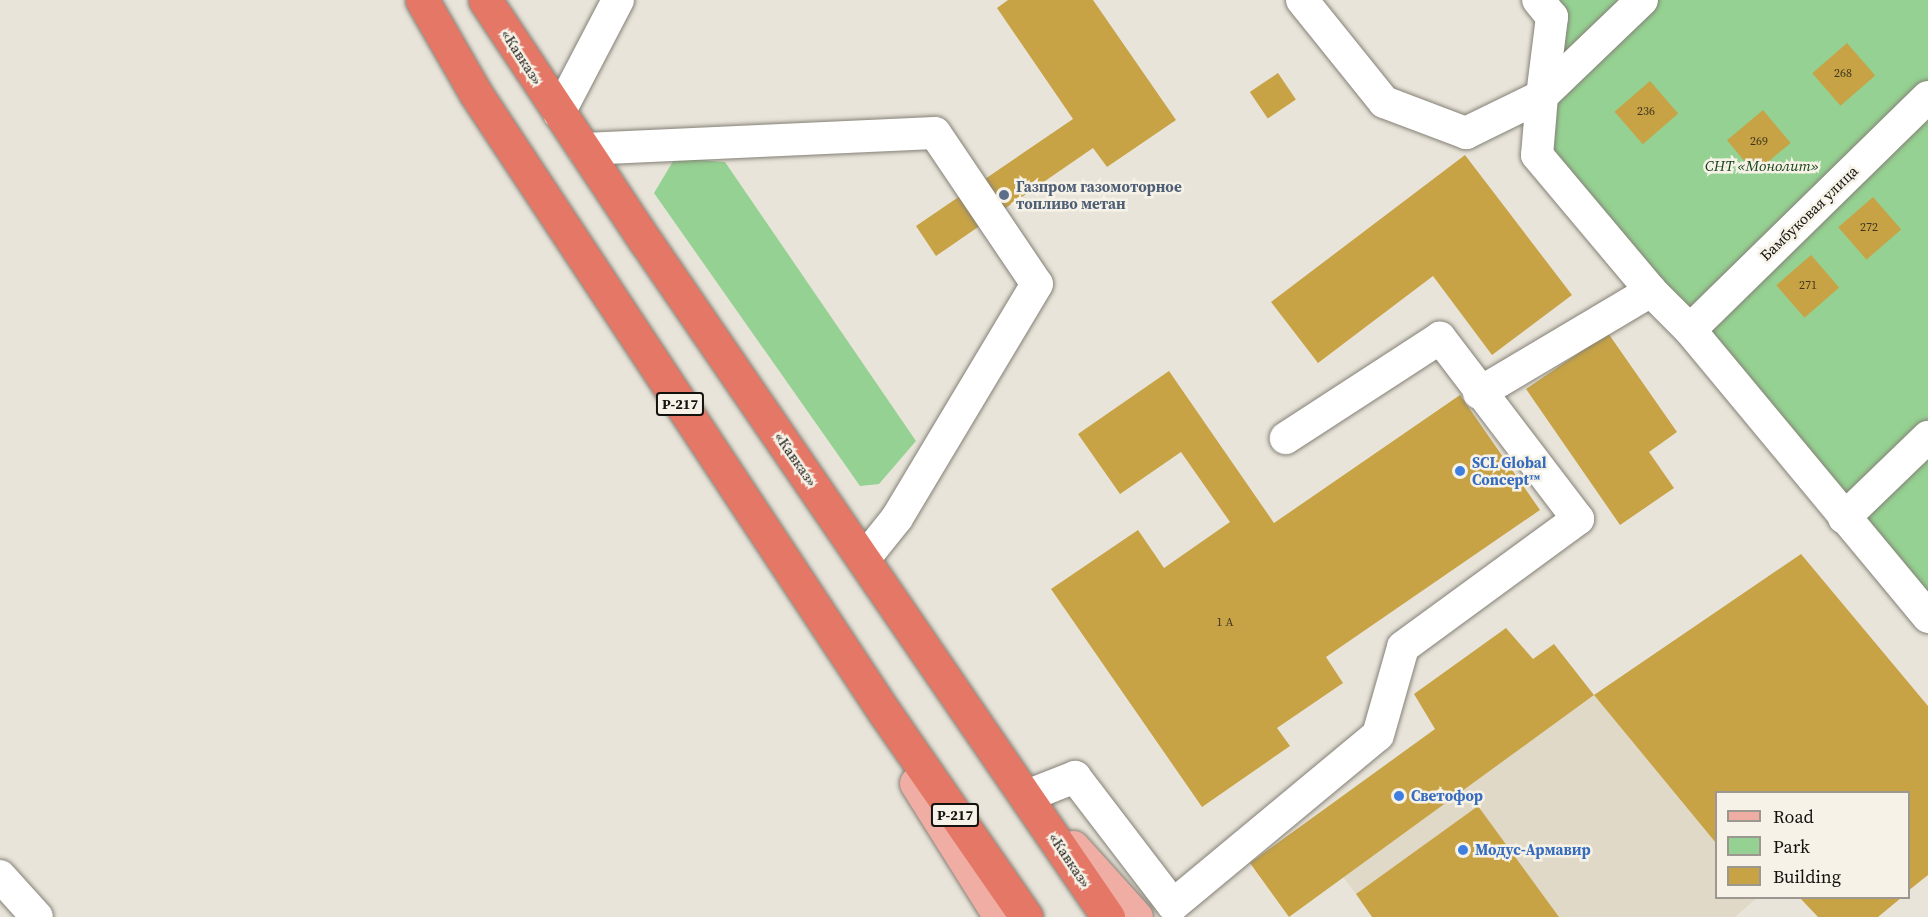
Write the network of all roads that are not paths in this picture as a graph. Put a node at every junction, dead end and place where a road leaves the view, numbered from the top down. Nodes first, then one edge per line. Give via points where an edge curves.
1 (422, 0) edge
2 (485, 0) edge
3 (618, 0) edge
4 (1302, 0) edge
5 (1538, 0) edge
6 (1642, 0) edge
7 (1542, 96) junction
8 (1928, 97) edge
9 (559, 113) junction
10 (584, 149) junction
11 (1651, 291) junction
12 (1690, 330) junction
13 (1479, 393) junction
14 (1928, 437) edge
15 (1286, 438) dead end
16 (1844, 518) junction
17 (865, 558) junction
18 (1928, 617) edge
19 (885, 713) junction
20 (1028, 796) junction
21 (0, 876) edge
22 (37, 917) edge
23 (1000, 917) edge
24 (1026, 917) edge
25 (1108, 917) edge
26 (1136, 917) edge

1 - 19 highway, Р-217 via 476,94
2 - 9 highway, «Кавказ»
3 - 9 street
4 - 7 street via 1384,102 1466,133
5 - 7 street via 1552,17
6 - 7 street
7 - 11 street via 1537,155
8 - 12 street, Бамбуковая улица
9 - 10 highway, «Кавказ»
10 - 17 highway, «Кавказ»
10 - 17 street via 935,133 1037,284 897,518
11 - 12 street
11 - 13 street
12 - 16 street
13 - 15 street via 1440,338
13 - 20 street via 1578,519 1403,647 1378,735 1173,904 1075,777
14 - 16 street
16 - 18 street
17 - 20 highway, «Кавказ»
19 - 23 main road via 905,766
19 - 24 highway, Р-217
20 - 25 highway, «Кавказ»
20 - 26 main road
21 - 22 street

